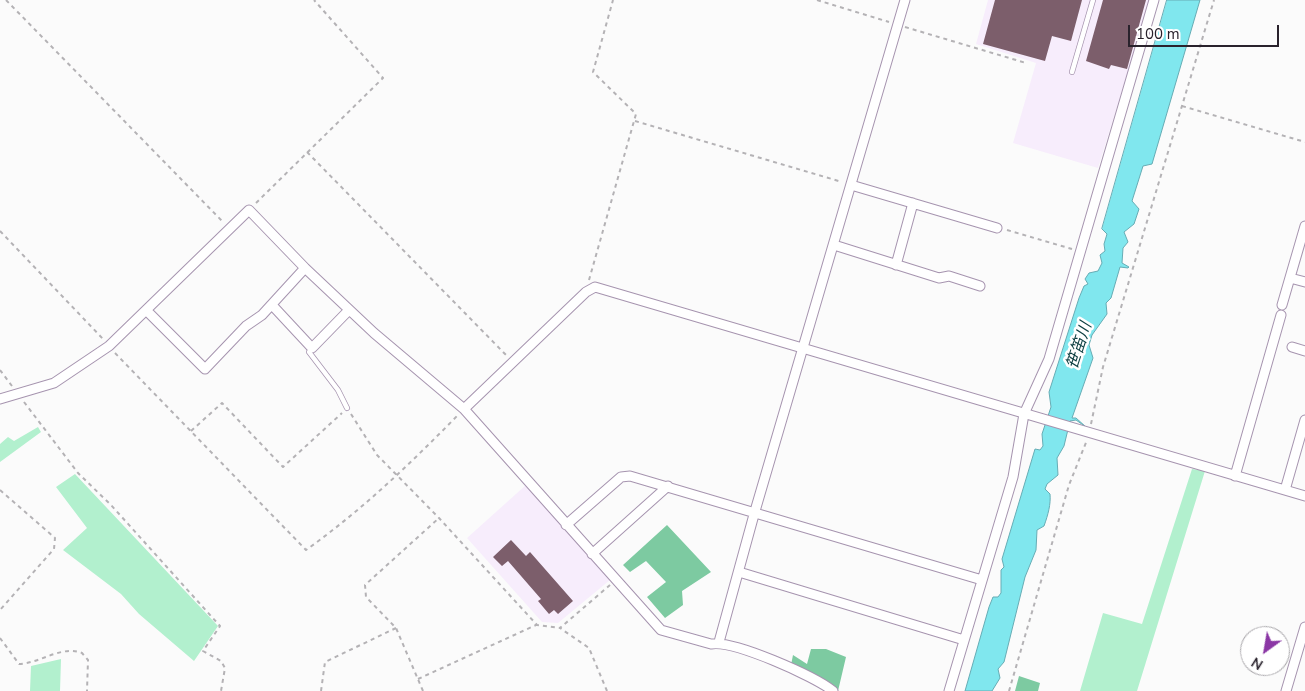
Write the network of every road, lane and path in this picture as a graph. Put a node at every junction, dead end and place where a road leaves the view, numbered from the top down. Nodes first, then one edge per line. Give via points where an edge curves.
1 (6, 0) edge
2 (314, 0) edge
3 (613, 0) edge
4 (817, 0) edge
5 (905, 0) edge
6 (1091, 0) edge
7 (1154, 0) edge
8 (1214, 0) edge
9 (898, 24) junction
10 (1026, 63) dead end
11 (1072, 72) dead end
12 (1182, 106) junction
13 (634, 120) junction
14 (1305, 142) edge
15 (307, 152) junction
16 (851, 185) junction
17 (913, 203) junction
18 (249, 210) junction
19 (1305, 226) edge
20 (230, 228) junction
21 (997, 228) joint
22 (0, 232) edge
23 (834, 245) junction
24 (1080, 251) junction
25 (896, 265) junction
26 (305, 268) junction
27 (1290, 278) junction
28 (1305, 282) edge
29 (980, 286) dead end
30 (586, 292) junction
31 (272, 305) junction
32 (1282, 305) dead end
33 (146, 310) junction
34 (350, 310) junction
35 (1281, 315) dead end
36 (109, 346) junction
37 (1292, 347) dead end
38 (312, 348) junction
39 (804, 348) junction
40 (1305, 351) edge
41 (513, 362) junction
42 (0, 370) edge
43 (18, 394) junction
44 (0, 400) edge
45 (347, 408) junction
46 (464, 409) junction
47 (1027, 415) junction
48 (1305, 420) edge
49 (191, 431) junction
50 (1089, 433) junction
51 (398, 476) junction
52 (1235, 476) junction
53 (668, 486) junction
54 (0, 490) edge
55 (1285, 490) junction
56 (1305, 496) edge
57 (755, 511) junction
58 (439, 518) junction
59 (566, 525) junction
60 (592, 554) junction
61 (738, 572) junction
62 (616, 580) junction
63 (982, 580) junction
64 (0, 610) edge
65 (537, 625) junction
66 (1305, 627) edge
67 (396, 628) junction
68 (560, 628) junction
69 (0, 638) edge
70 (964, 640) junction
71 (719, 642) junction
72 (418, 679) junction
73 (87, 691) edge
74 (221, 691) edge
75 (320, 691) edge
76 (423, 691) edge
77 (607, 691) edge
78 (833, 691) edge
79 (949, 691) edge
80 (1009, 691) edge
81 (1286, 691) edge

1 - 20 path
2 - 15 path via 383,78
3 - 13 path via 593,72 636,114
4 - 9 path
5 - 9 street
6 - 11 lane
7 - 24 street
8 - 12 path
9 - 10 path
9 - 16 street
12 - 14 path
12 - 50 path via 1103,367
13 - 16 path
13 - 30 path
15 - 18 path
15 - 41 path
16 - 17 street
16 - 23 street
17 - 21 street
17 - 25 street
18 - 20 street
18 - 26 street
19 - 27 street
20 - 33 street
21 - 24 path
22 - 36 path
23 - 25 street
23 - 39 street
24 - 47 street via 1049,359
25 - 29 street
26 - 31 street
26 - 34 street
27 - 28 street
27 - 32 street
30 - 39 street via 594,287
30 - 41 street
31 - 33 street via 246,326 205,369
31 - 38 street
33 - 36 street
34 - 38 street
34 - 46 street
35 - 52 street
36 - 43 street via 54,383
36 - 49 path
37 - 40 street
38 - 45 lane via 308,352 338,390
39 - 47 street
39 - 57 street
41 - 46 street
42 - 43 path
43 - 44 street
43 - 74 path via 78,473 220,626 203,651 221,661 225,668
45 - 49 path via 283,468 222,404
45 - 51 path via 377,455
46 - 51 path
46 - 59 street
47 - 50 street
47 - 63 street via 1013,477
48 - 55 street
49 - 51 path via 306,550
50 - 52 street
50 - 80 path via 1069,486
51 - 58 path
52 - 55 street
53 - 57 street
53 - 59 street via 630,476 621,477
53 - 60 street
54 - 64 path via 55,538 54,549
55 - 56 street
57 - 61 street
57 - 63 street
58 - 65 path
58 - 67 path via 365,585 366,597
59 - 60 street
60 - 62 street
61 - 70 street
61 - 71 street
62 - 68 path
62 - 71 street via 661,630 711,644
63 - 70 street
65 - 68 path
65 - 72 path
66 - 81 street
67 - 72 path
67 - 75 path via 325,662
68 - 77 path via 589,648
69 - 73 path via 20,664 68,650 82,653 88,660
70 - 79 street
71 - 78 street via 760,654
72 - 76 path

